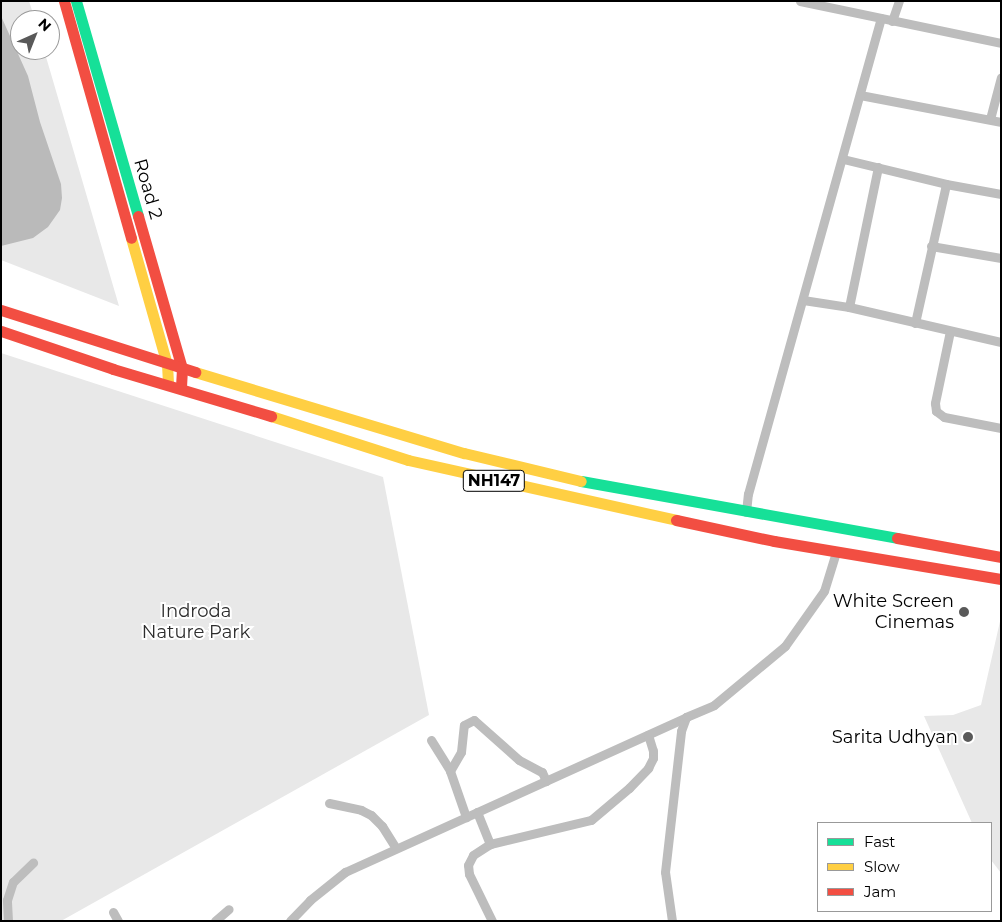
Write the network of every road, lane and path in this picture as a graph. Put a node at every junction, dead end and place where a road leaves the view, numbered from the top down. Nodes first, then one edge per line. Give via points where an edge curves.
1 (64, 1) edge
2 (76, 1) edge
3 (800, 1) edge
4 (900, 1) edge
5 (881, 18) junction
6 (892, 21) junction
7 (1001, 43) edge
8 (1001, 77) edge
9 (860, 95) junction
10 (990, 119) junction
11 (1001, 122) edge
12 (843, 160) junction
13 (878, 167) junction
14 (946, 184) junction
15 (1001, 194) edge
16 (931, 246) junction
17 (1001, 258) edge
18 (803, 300) junction
19 (849, 307) junction
20 (1, 310) edge
21 (915, 323) junction
22 (1, 331) edge
23 (950, 331) junction
24 (1001, 342) edge
25 (167, 364) junction
26 (182, 368) junction
27 (168, 384) junction
28 (181, 388) junction
29 (1001, 428) edge
30 (746, 512) junction
31 (857, 532) junction
32 (836, 552) junction
33 (852, 555) junction
34 (1001, 557) edge
35 (1001, 579) edge
36 (686, 717) junction
37 (648, 735) junction
38 (431, 740) dead end
39 (450, 771) junction
40 (546, 781) junction
41 (330, 803) dead end
42 (477, 812) junction
43 (466, 817) junction
44 (490, 844) junction
45 (395, 847) junction
46 (33, 863) dead end
47 (229, 909) dead end
48 (113, 912) dead end
49 (8, 921) edge
50 (118, 921) edge
51 (216, 921) edge
52 (291, 921) edge
53 (492, 921) edge
54 (672, 921) edge

1 - 25 main road, Road 2
2 - 26 main road, Road 2
3 - 5 street
4 - 6 street
5 - 6 street
5 - 9 street
6 - 7 street
8 - 10 street
9 - 10 street
9 - 12 street
10 - 11 street
12 - 13 street
12 - 18 street
13 - 14 street
13 - 19 street
14 - 15 street
14 - 16 street
16 - 17 street
16 - 21 street
18 - 19 street
18 - 30 street via 748,494
19 - 21 street
20 - 25 main road, NH147
21 - 23 street
22 - 27 main road, NH147
23 - 24 street
23 - 29 street via 936,411 944,417
25 - 26 main road, NH147
25 - 27 main road, Road 2
26 - 28 main road, Road 2
26 - 30 main road, NH147 via 464,453 559,477
27 - 28 main road, NH147
28 - 32 main road, NH147 via 408,460
30 - 31 main road, NH147
31 - 33 main road
31 - 34 main road, NH147
32 - 33 main road, NH147
32 - 36 street via 824,592 785,646 714,705
33 - 35 main road, NH147
36 - 37 street
36 - 54 street via 665,872
37 - 40 street
37 - 44 street via 653,751 648,768 591,820
38 - 39 street
39 - 40 street via 460,752 464,725 474,720 519,760 542,772
39 - 43 street
40 - 42 street
41 - 45 street via 371,815
42 - 43 street
42 - 44 street
43 - 45 street
44 - 53 street via 473,855 468,865 469,874
45 - 52 street via 345,872 310,900
46 - 49 street via 13,882 7,900
47 - 51 street
48 - 50 street

